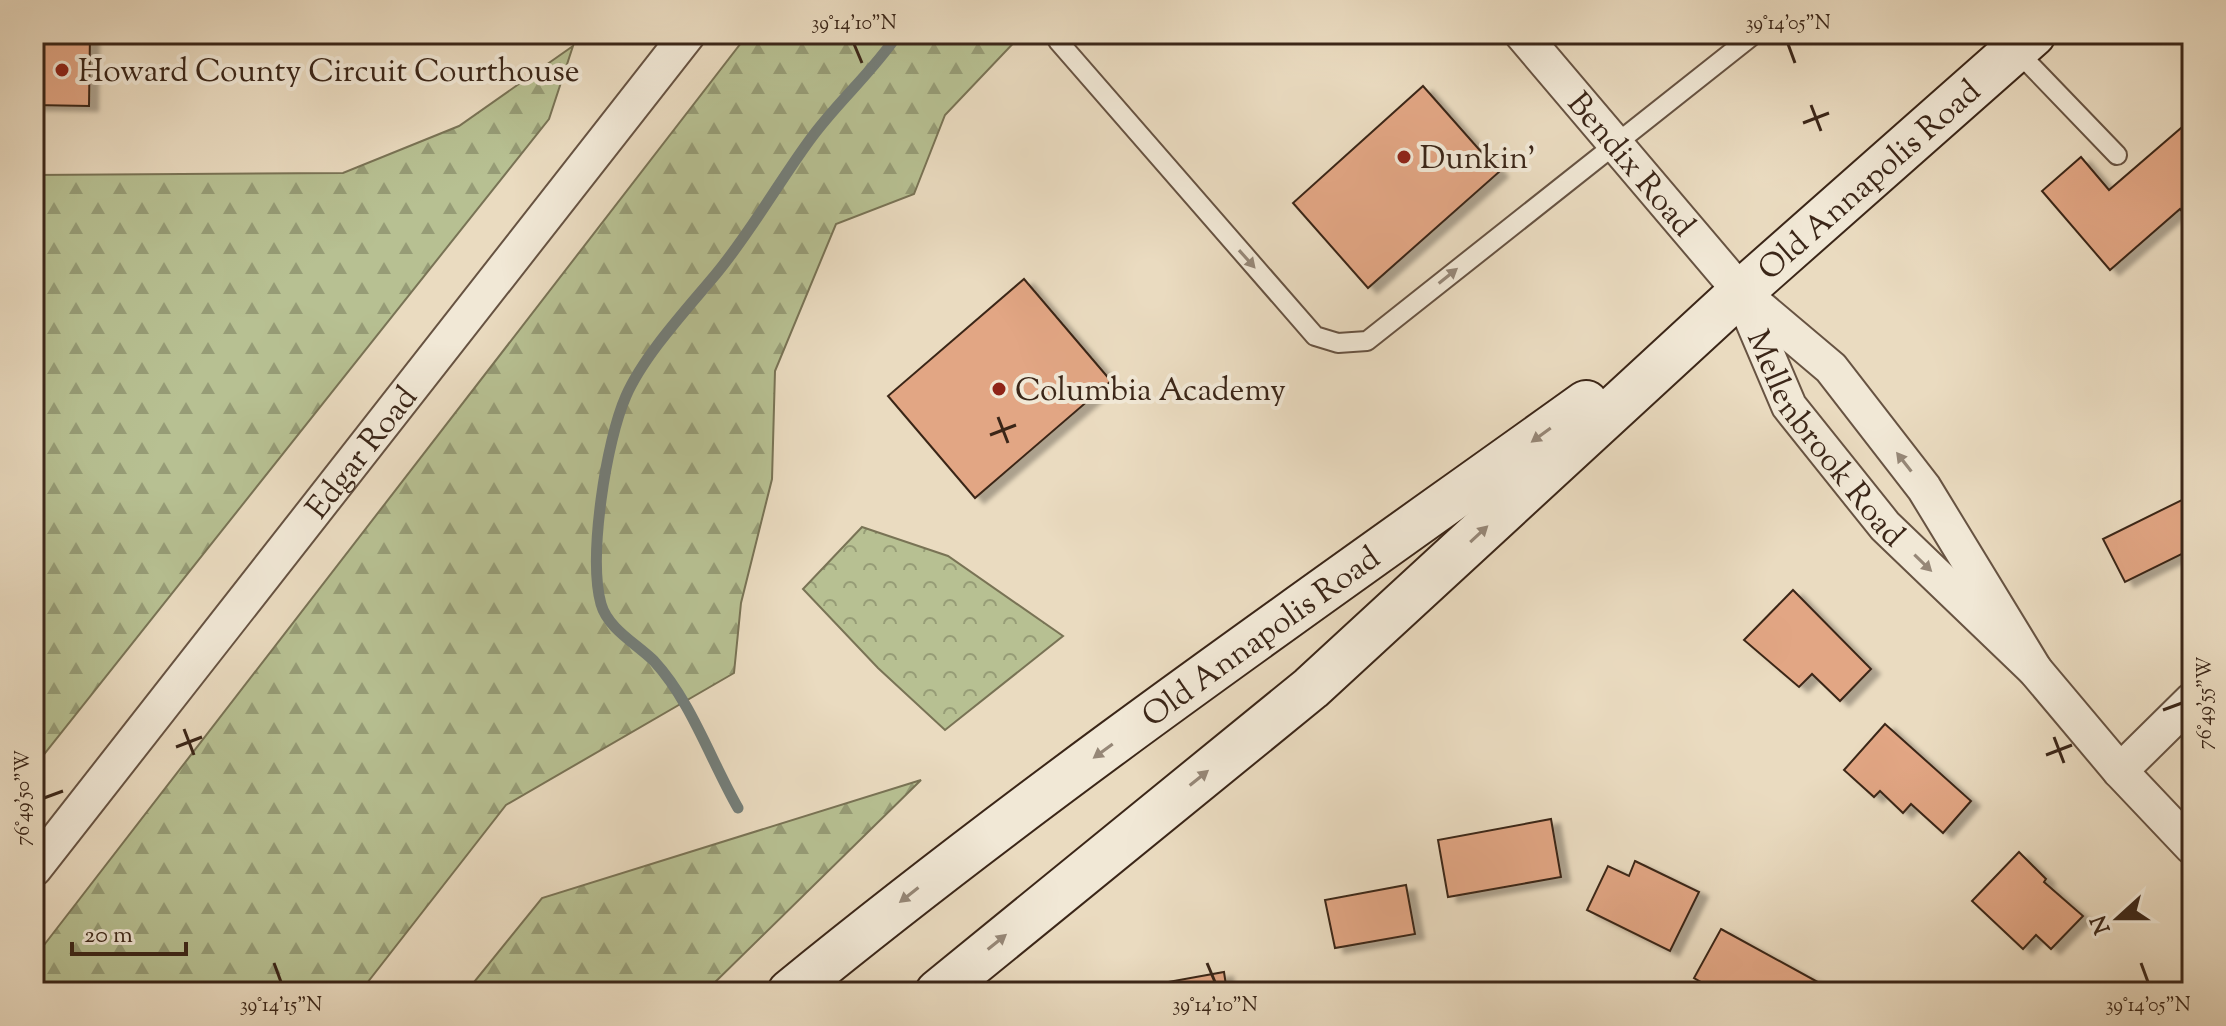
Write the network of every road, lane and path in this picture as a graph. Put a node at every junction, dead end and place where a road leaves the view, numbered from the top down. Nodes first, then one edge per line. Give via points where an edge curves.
1 (688, 34) edge
2 (1066, 34) edge
3 (1522, 34) edge
4 (1752, 35) edge
5 (2024, 42) edge
6 (1615, 141) junction
7 (2117, 155) dead end
8 (1741, 292) junction
9 (2035, 670) junction
10 (2192, 700) edge
11 (2120, 771) junction
12 (2192, 847) edge
13 (34, 869) edge
14 (790, 992) edge
15 (938, 992) edge

1 - 13 street, Edgar Road
2 -> 6 lane via 1058,41 1195,201 1315,336 1338,343 1367,341
3 - 6 street, Bendix Road
4 - 6 lane
5 - 7 lane
5 - 8 main road, Old Annapolis Road
6 - 8 street, Bendix Road
9 -> 8 street, Mellenbrook Road via 1924,488 1831,368
8 -> 9 street, Mellenbrook Road via 1789,406 1885,526
8 -> 14 main road, Old Annapolis Road via 1057,785 907,896
15 -> 8 main road, Old Annapolis Road via 1311,688
9 - 11 street, Mellenbrook Road
10 - 11 street
11 - 12 street, Mellenbrook Road

